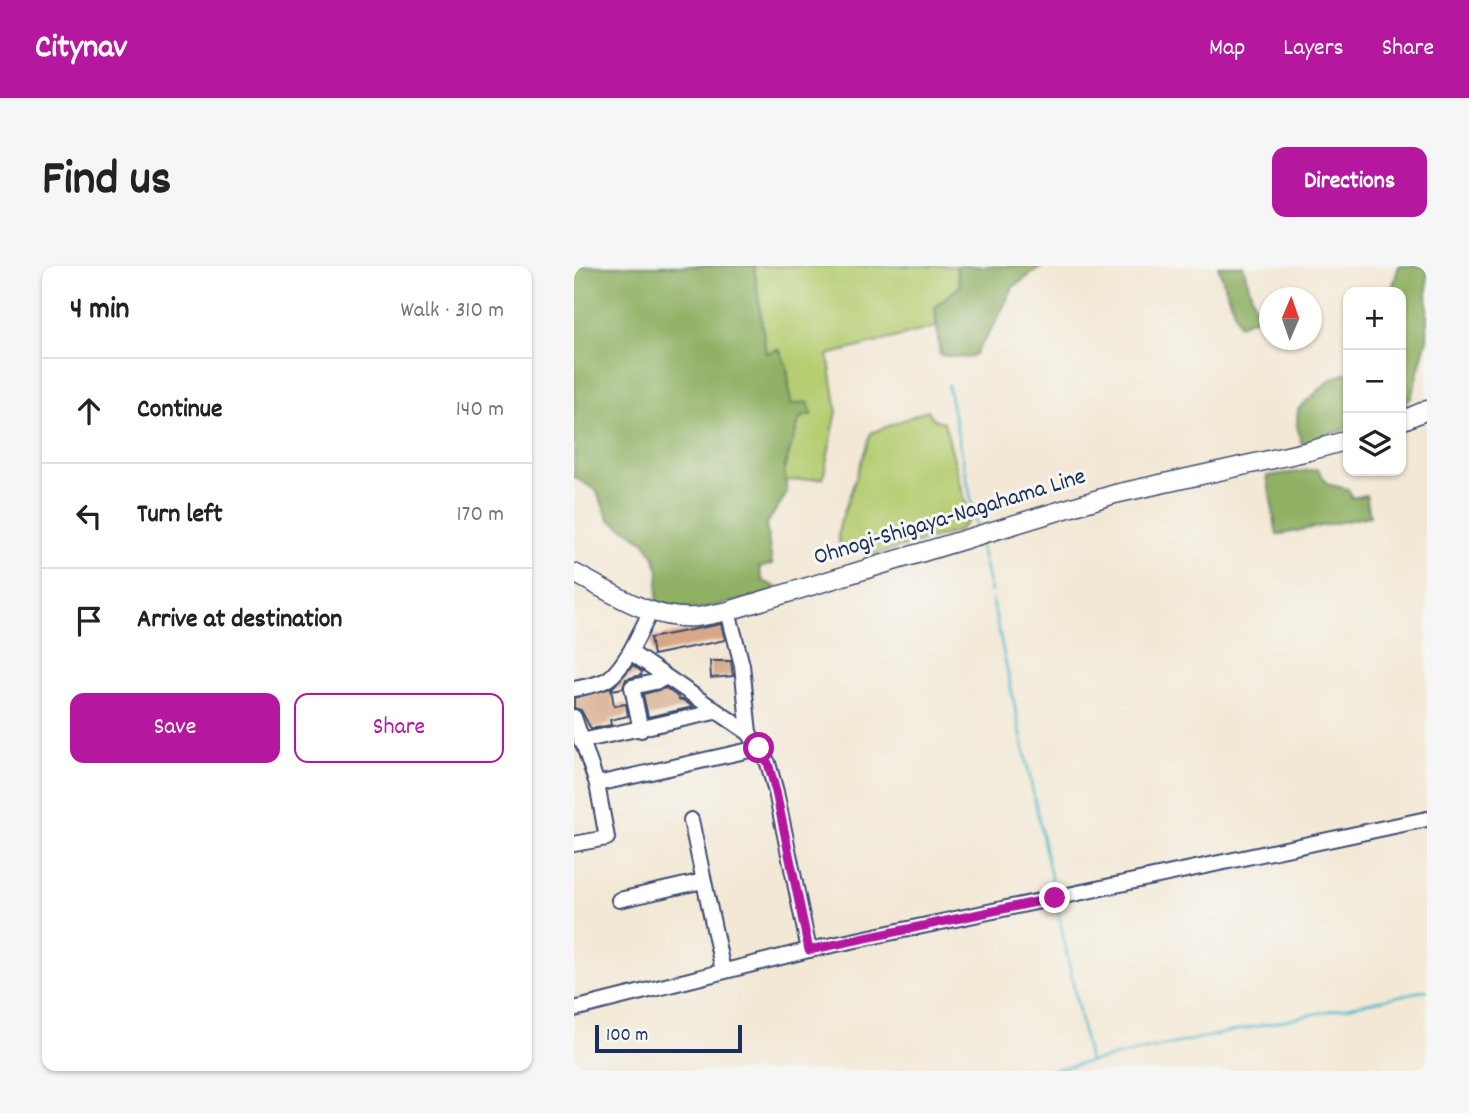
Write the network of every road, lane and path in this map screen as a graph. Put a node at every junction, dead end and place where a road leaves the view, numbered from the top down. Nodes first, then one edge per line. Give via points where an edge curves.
1 (1427, 410) edge
2 (1406, 419) edge
3 (1343, 441) edge
4 (574, 573) edge
5 (649, 611) junction
6 (728, 611) junction
7 (630, 652) junction
8 (666, 677) junction
9 (574, 689) edge
10 (715, 712) junction
11 (574, 717) edge
12 (641, 730) junction
13 (749, 733) junction
14 (581, 741) junction
15 (759, 748) junction
16 (597, 784) junction
17 (1427, 819) edge
18 (691, 820) dead end
19 (574, 844) edge
20 (703, 881) junction
21 (619, 900) dead end
22 (809, 950) junction
23 (723, 971) junction
24 (574, 1009) edge

1 - 2 main road
3 - 6 main road, Ohnogi-Shigaya-Nagahama Line via 1115,494
4 - 5 main road, Ohnogi-Shigaya-Nagahama Line
5 - 6 main road, Ohnogi-Shigaya-Nagahama Line via 694,617
5 - 7 street
6 - 13 street via 742,665
7 - 8 street
7 - 9 street via 610,679
8 - 10 street
8 - 12 street via 632,687
10 - 12 street
10 - 13 street
11 - 14 street
12 - 14 street
13 - 15 street
14 - 16 street
15 - 16 street
15 - 22 street via 776,792
16 - 19 street via 607,838
17 - 22 street
18 - 20 street
20 - 21 street
20 - 23 street
22 - 23 street
23 - 24 street

